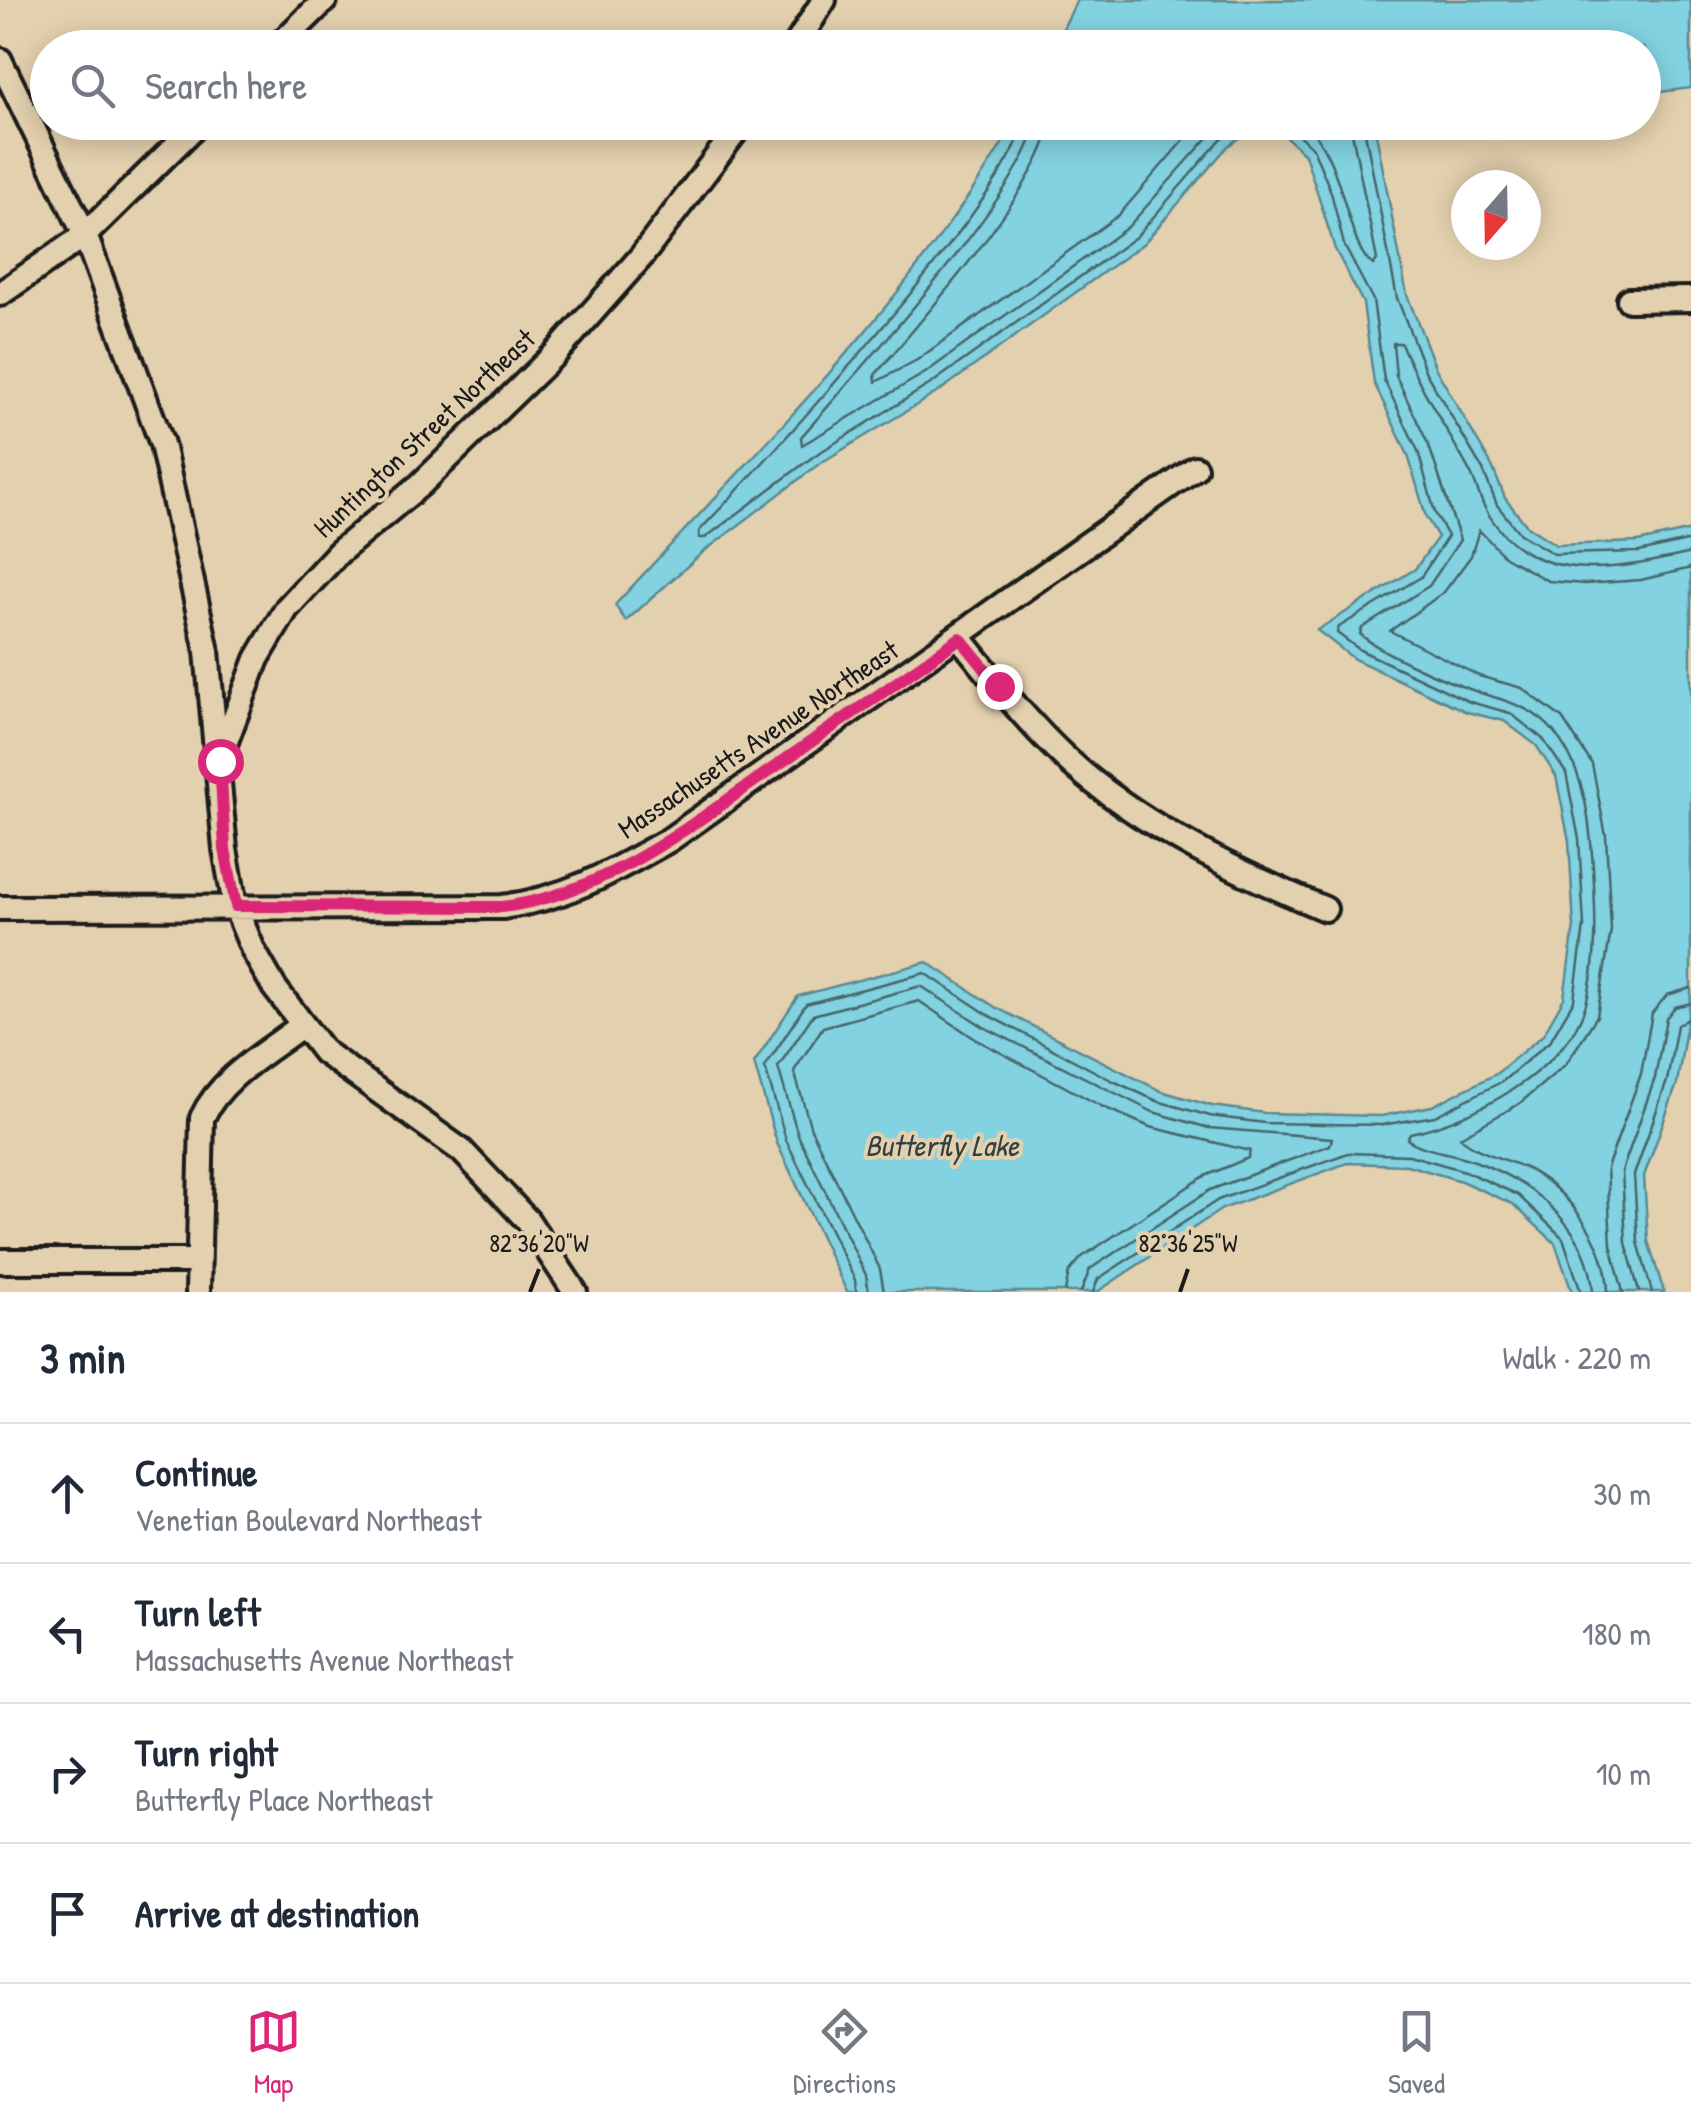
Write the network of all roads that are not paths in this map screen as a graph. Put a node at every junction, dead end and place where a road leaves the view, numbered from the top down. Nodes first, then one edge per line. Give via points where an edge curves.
1 (325, 0) edge
2 (824, 0) edge
3 (294, 30) edge
4 (805, 30) edge
5 (0, 60) edge
6 (30, 122) edge
7 (39, 140) edge
8 (182, 140) edge
9 (729, 140) edge
10 (85, 235) junction
11 (0, 294) edge
12 (1629, 300) dead end
13 (1691, 300) edge
14 (1196, 468) dead end
15 (960, 638) junction
16 (220, 761) junction
17 (236, 906) junction
18 (0, 908) edge
19 (1325, 908) dead end
20 (301, 1026) junction
21 (0, 1261) edge
22 (198, 1261) junction
23 (198, 1292) edge
24 (575, 1292) edge

1 - 3 street
2 - 4 street
5 - 6 street
7 - 10 street
8 - 10 street
9 - 16 street, Huntington Street Northeast via 641,257 556,353 287,608 242,692
10 - 11 street
10 - 16 street via 162,444 207,651
12 - 13 street
14 - 15 street, Massachusetts Avenue Northeast
15 - 17 street, Massachusetts Avenue Northeast via 669,840 544,902
15 - 19 street via 1094,783 1236,871
16 - 17 street
17 - 18 street, Massachusetts Avenue Northeast
17 - 20 street via 253,950
20 - 22 street via 228,1082 202,1118
20 - 24 street via 344,1070 462,1151 496,1184
21 - 22 street
22 - 23 street

